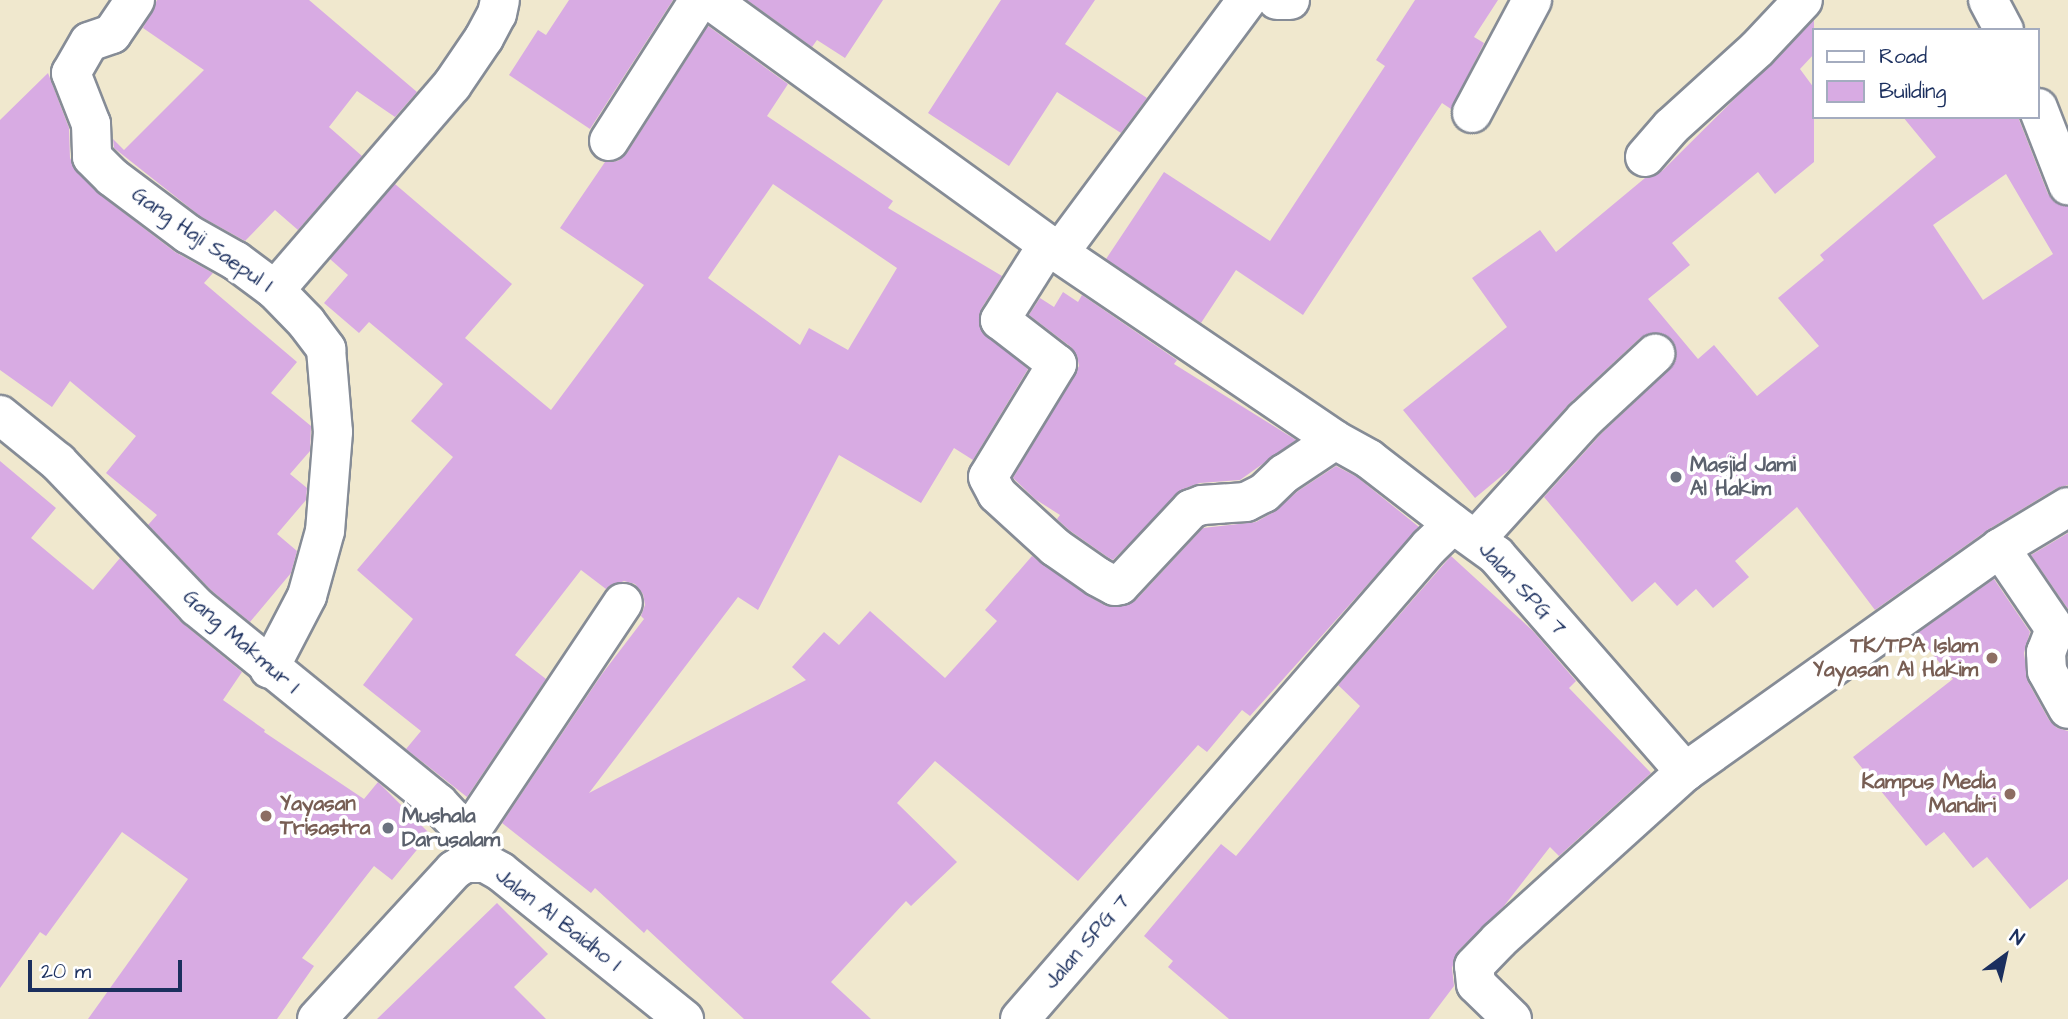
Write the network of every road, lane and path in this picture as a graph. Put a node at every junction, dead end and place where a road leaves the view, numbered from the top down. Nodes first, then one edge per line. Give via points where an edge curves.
1 (135, 0) edge
2 (500, 0) edge
3 (699, 0) edge
4 (710, 0) edge
5 (1247, 0) edge
6 (1278, 0) edge
7 (1290, 0) edge
8 (1532, 0) edge
9 (1803, 0) edge
10 (1988, 0) edge
11 (2003, 28) edge
12 (1472, 113) dead end
13 (2040, 113) edge
14 (609, 141) dead end
15 (1645, 157) dead end
16 (2068, 185) edge
17 (1053, 248) junction
18 (275, 290) junction
19 (1656, 354) dead end
20 (0, 415) edge
21 (1335, 440) junction
22 (2068, 507) edge
23 (1464, 531) junction
24 (2000, 548) junction
25 (624, 603) dead end
26 (269, 669) junction
27 (2068, 709) edge
28 (1685, 772) junction
29 (477, 849) junction
30 (317, 1019) edge
31 (684, 1019) edge
32 (1020, 1019) edge
33 (1512, 1019) edge

1 - 18 street, Gang Haji Saepul I via 113,34 89,42 71,74 91,124 92,157 188,234
2 - 18 street via 498,14 453,85
3 - 14 street
4 - 17 street
5 - 17 street
6 - 7 street
8 - 12 street
9 - 15 street
10 - 11 street
13 - 16 street
17 - 21 street
17 - 21 street via 1000,320 1057,364 988,477 997,495 1098,577 1120,585 1191,509 1246,502
18 - 26 street, Gang Haji Saepul I via 326,349 333,432 322,544 307,596
19 - 23 street
20 - 26 street, Gang Makmur I via 58,462 197,607
21 - 23 street
22 - 24 street
23 - 28 street, Jalan SPG 7 via 1496,555
23 - 32 street, Jalan SPG 7 via 1429,547
24 - 27 street via 2055,629 2046,652 2047,671
24 - 28 street
25 - 29 street
26 - 29 street, Gang Makmur I via 438,803
28 - 33 street via 1474,966 1476,984
29 - 30 street, Jalan Al Baidho I
29 - 31 street, Jalan Al Baidho I

